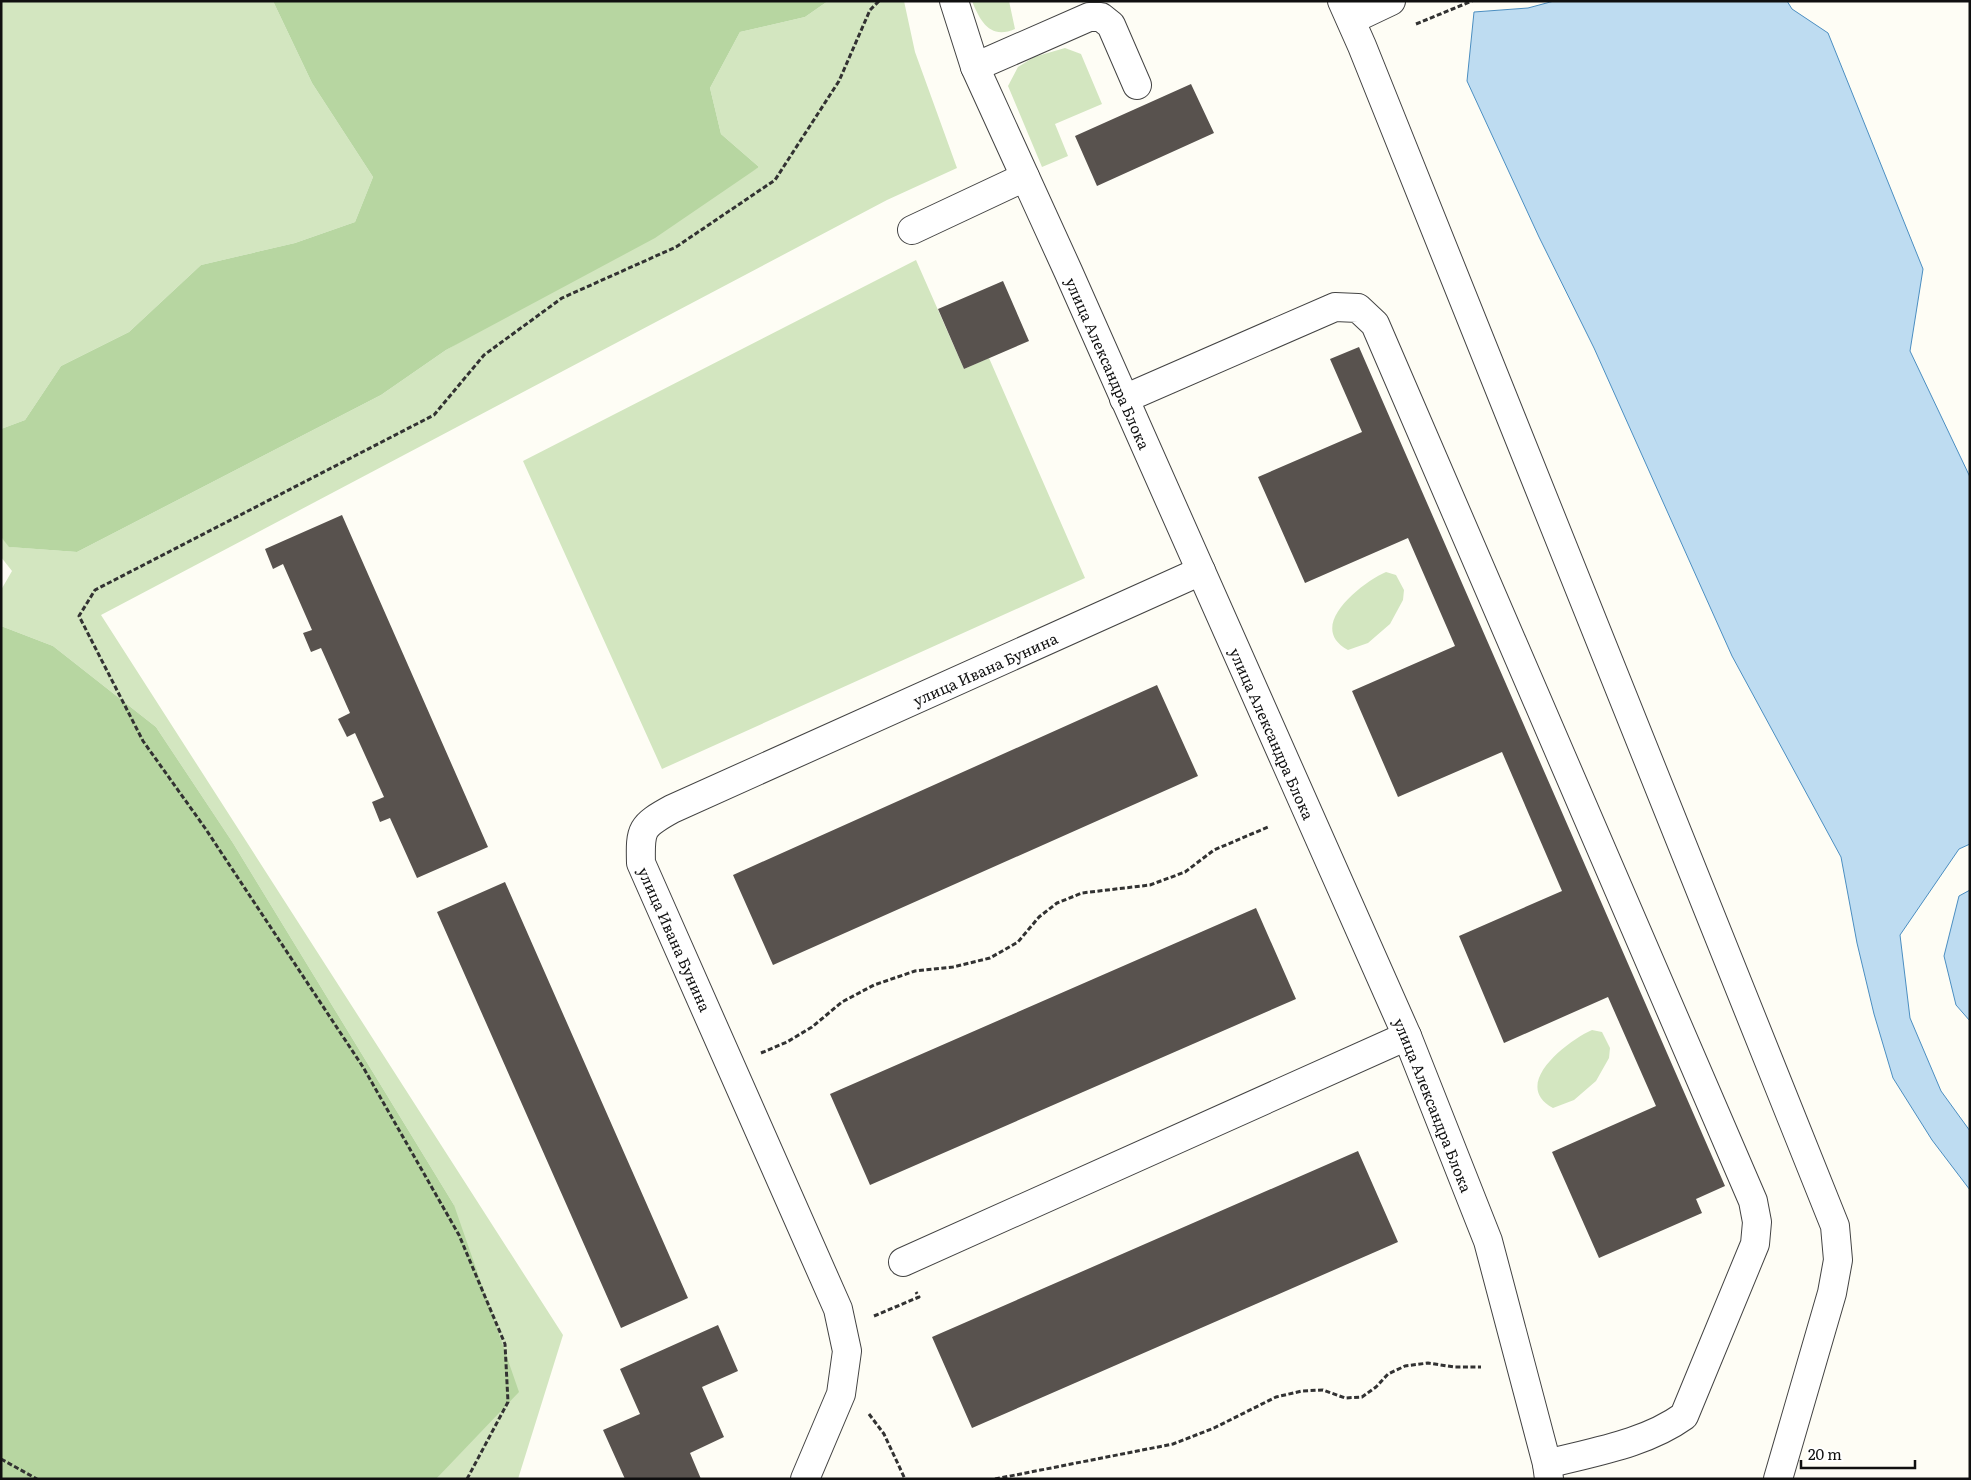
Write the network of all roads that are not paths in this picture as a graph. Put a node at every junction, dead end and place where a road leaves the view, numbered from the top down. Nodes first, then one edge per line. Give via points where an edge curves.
1 (954, 1) edge
2 (1391, 1) edge
3 (1346, 11) edge
4 (975, 67) junction
5 (1138, 84) dead end
6 (1025, 177) junction
7 (912, 230) dead end
8 (1124, 399) junction
9 (1201, 570) junction
10 (1407, 1036) junction
11 (903, 1262) dead end
12 (1548, 1471) edge
13 (805, 1479) edge
14 (1778, 1479) edge

1 - 4 street, улица Александра Блока
2 - 3 street
3 - 14 street via 1835,1226 1838,1260 1832,1293
4 - 5 street via 1089,17 1101,17 1111,25
4 - 6 street, улица Александра Блока
6 - 7 street
6 - 8 street, улица Александра Блока
8 - 9 street, улица Александра Блока
8 - 12 street via 1335,307 1358,308 1375,324 1753,1201 1757,1222 1755,1244 1684,1416 1666,1429
9 - 10 street, улица Александра Блока
9 - 13 street, улица Ивана Бунина via 672,809 651,820 640,837 641,863 838,1309 847,1351 840,1398
10 - 11 street
10 - 12 street, улица Александра Блока via 1488,1241

